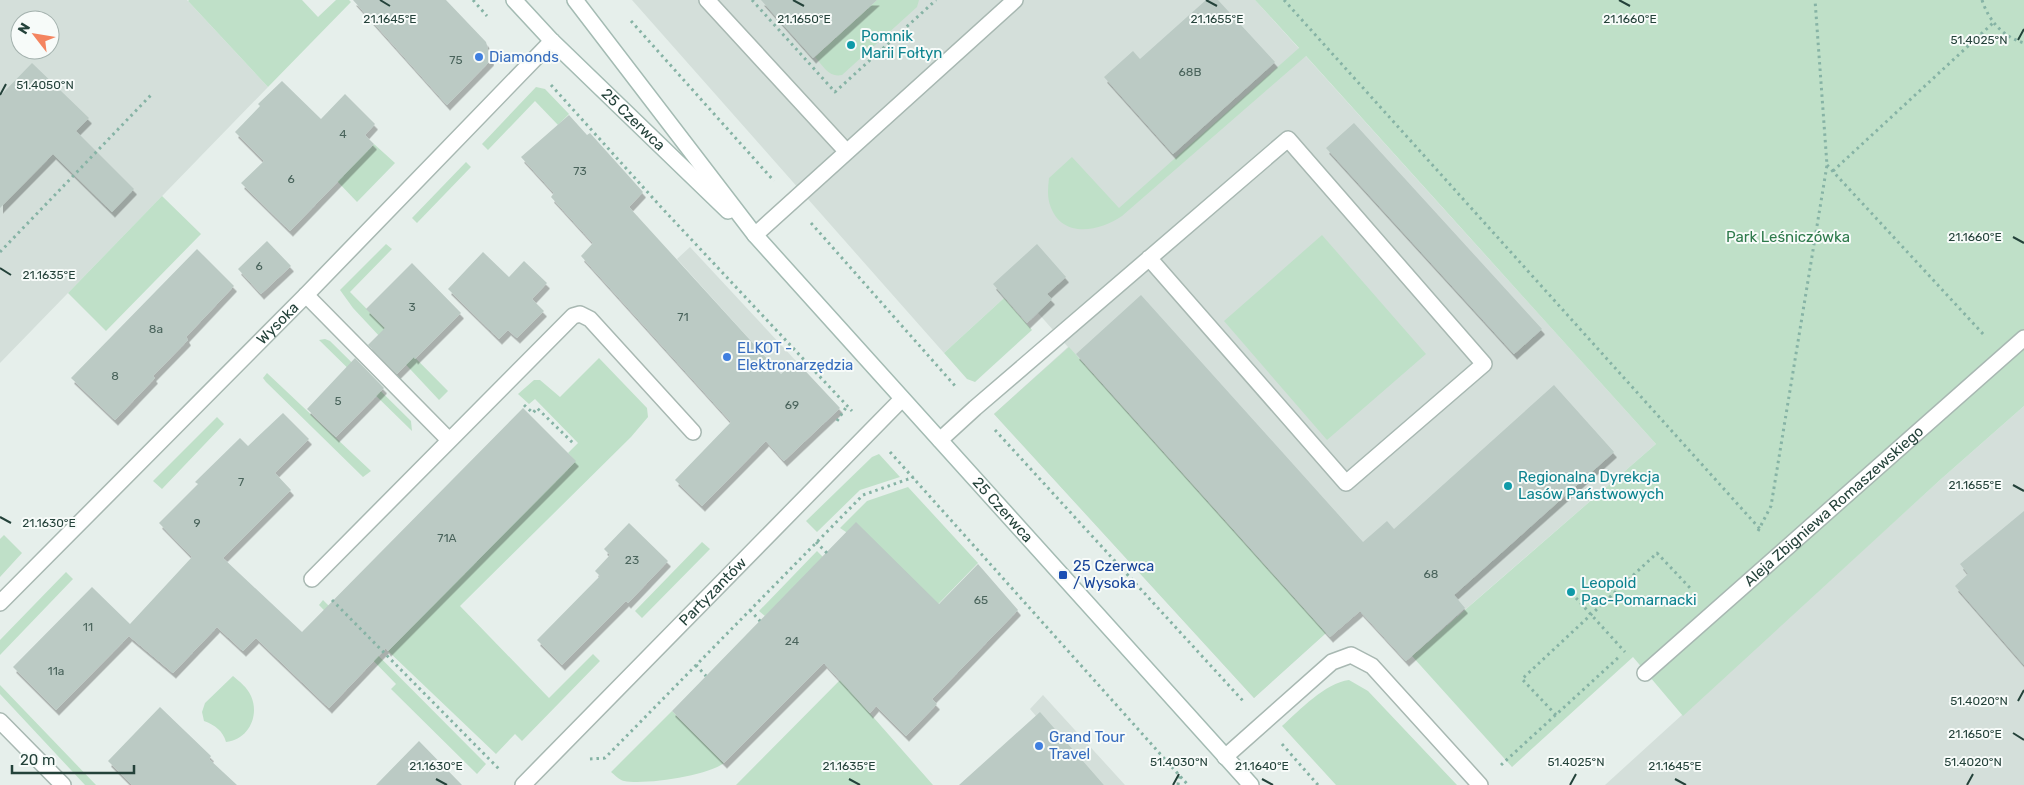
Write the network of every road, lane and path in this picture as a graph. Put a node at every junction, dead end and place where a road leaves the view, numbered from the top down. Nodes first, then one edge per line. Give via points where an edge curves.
1 (473, 0) edge
2 (514, 0) edge
3 (575, 0) edge
4 (707, 0) edge
5 (752, 0) edge
6 (936, 0) edge
7 (1015, 0) edge
8 (1284, 0) edge
9 (1815, 0) edge
10 (1982, 0) edge
11 (492, 21) dead end
12 (1993, 23) junction
13 (552, 41) junction
14 (2024, 43) edge
15 (531, 63) junction
16 (152, 95) dead end
17 (847, 152) junction
18 (1827, 165) junction
19 (1832, 171) junction
20 (755, 235) junction
21 (0, 252) edge
22 (1149, 258) junction
23 (306, 294) junction
24 (2024, 338) edge
25 (2003, 356) junction
26 (902, 399) junction
27 (521, 402) dead end
28 (870, 431) junction
29 (693, 432) dead end
30 (449, 440) junction
31 (940, 440) junction
32 (574, 443) dead end
33 (914, 477) junction
34 (1760, 529) junction
35 (1753, 535) dead end
36 (816, 542) junction
37 (827, 553) dead end
38 (1777, 556) junction
39 (312, 579) dead end
40 (1699, 584) dead end
41 (1692, 590) junction
42 (328, 596) dead end
43 (1685, 596) dead end
44 (1576, 598) dead end
45 (0, 603) edge
46 (750, 610) junction
47 (1590, 615) junction
48 (760, 621) dead end
49 (1631, 646) dead end
50 (1625, 652) junction
51 (696, 665) junction
52 (1645, 673) dead end
53 (706, 676) dead end
54 (1556, 715) junction
55 (0, 721) edge
56 (1225, 757) junction
57 (585, 759) dead end
58 (1499, 767) dead end
59 (503, 772) dead end
60 (1179, 775) junction
61 (63, 785) edge
62 (523, 785) edge
63 (1178, 785) edge
64 (1188, 785) edge
65 (1251, 785) edge
66 (1480, 785) edge

1 - 11 path
2 - 13 street, 25 Czerwca
3 - 20 street, 25 Czerwca
4 - 17 street
5 - 6 path via 836,92
7 - 17 street
8 - 34 path
9 - 18 path
10 - 12 path
12 - 14 path via 2003,33
12 - 19 path
13 - 15 street, Wysoka
13 - 20 street, 25 Czerwca
15 - 23 street, Wysoka
15 - 28 path
16 - 21 path
17 - 20 street
18 - 19 path
18 - 34 path via 1771,506
19 - 25 path
20 - 26 street, 25 Czerwca
22 - 22 street via 1288,139 1484,364 1346,483
22 - 31 street
23 - 30 street
23 - 45 street, Wysoka
24 - 25 street, Aleja Zbigniewa Romaszewskiego
25 - 38 street, Aleja Zbigniewa Romaszewskiego
26 - 28 street, Partyzantów
26 - 31 street, 25 Czerwca
27 - 32 path via 533,413 537,408
28 - 33 path
28 - 62 street, Partyzantów
29 - 30 street via 594,323 580,314 567,320
30 - 39 street
31 - 56 street, 25 Czerwca
33 - 36 path via 863,495
33 - 60 path
34 - 35 path
34 - 38 path
36 - 37 path
36 - 46 path
38 - 52 street, Aleja Zbigniewa Romaszewskiego
40 - 41 path
41 - 43 path
41 - 47 path via 1657,553
42 - 59 path
44 - 47 path
46 - 48 path
46 - 51 path
47 - 50 path
47 - 54 path via 1522,679
49 - 50 path
50 - 54 path
51 - 53 path
51 - 57 path via 605,758
54 - 58 path
55 - 61 street
56 - 65 street, 25 Czerwca
56 - 66 street via 1332,662 1351,656 1372,666
60 - 63 path
60 - 64 path

